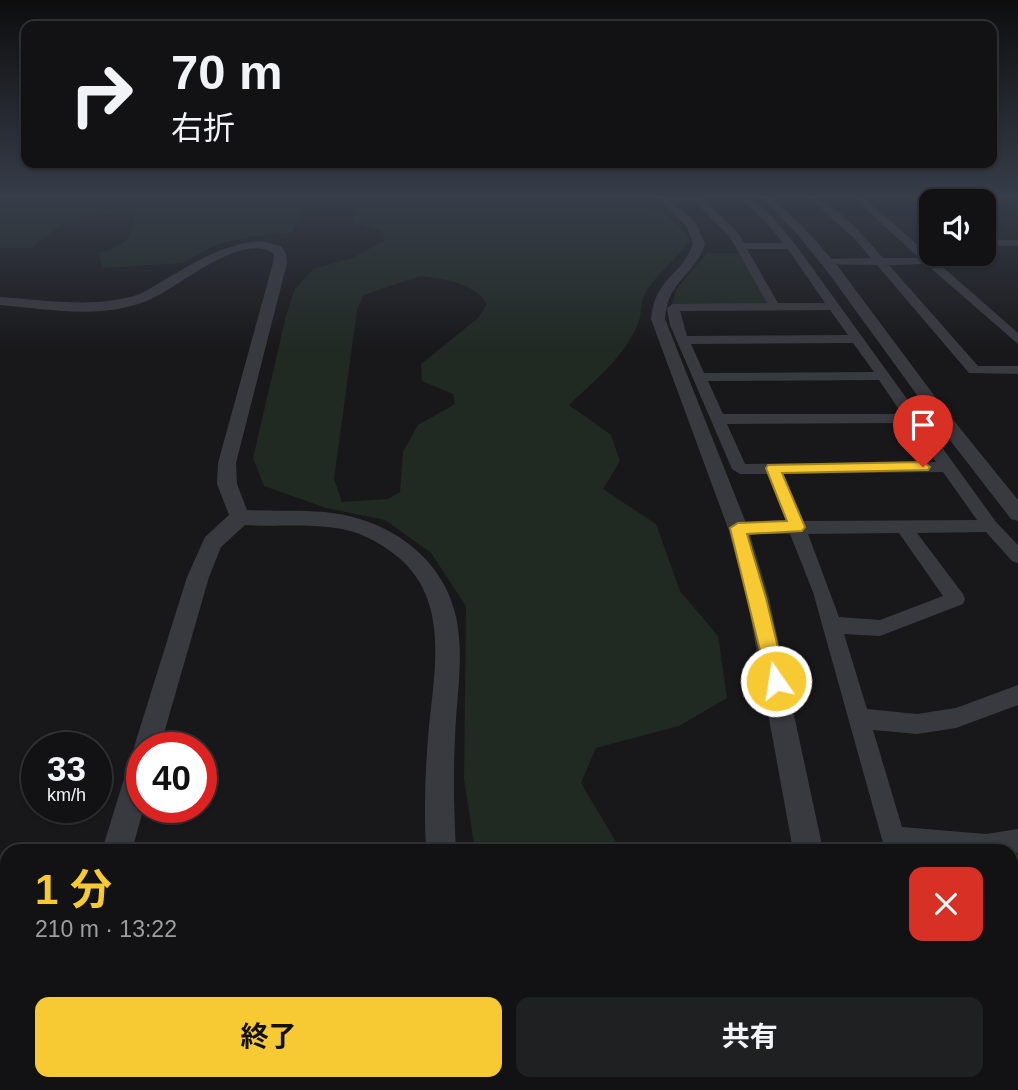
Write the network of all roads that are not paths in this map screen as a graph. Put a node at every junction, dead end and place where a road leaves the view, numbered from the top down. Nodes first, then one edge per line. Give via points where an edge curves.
1 (237, 249) edge
2 (277, 249) edge
3 (697, 249) edge
4 (742, 249) edge
5 (794, 249) edge
6 (822, 249) edge
7 (827, 249) edge
8 (870, 249) edge
9 (882, 261) junction
10 (919, 261) edge
11 (836, 262) junction
12 (935, 266) edge
13 (0, 300) edge
14 (774, 306) junction
15 (834, 306) junction
16 (857, 339) junction
17 (683, 340) junction
18 (1018, 340) edge
19 (1018, 370) edge
20 (883, 376) junction
21 (699, 377) junction
22 (913, 418) junction
23 (718, 419) junction
24 (948, 467) junction
25 (773, 468) junction
26 (1018, 492) edge
27 (1018, 514) edge
28 (240, 517) junction
29 (903, 526) junction
30 (990, 526) junction
31 (797, 527) junction
32 (738, 528) junction
33 (1018, 556) edge
34 (832, 625) junction
35 (1018, 695) edge
36 (859, 718) junction
37 (152, 732) edge
38 (126, 820) edge
39 (1018, 841) edge
40 (119, 844) edge
41 (441, 844) edge
42 (807, 844) edge
43 (895, 844) edge
44 (999, 844) edge

1 - 13 street via 146,297 122,304
2 - 28 street via 280,263 227,463 227,484
3 - 32 street via 666,285 658,319
4 - 14 street
5 - 15 street
6 - 11 street
7 - 11 street
8 - 9 street
9 - 10 street
9 - 11 street
9 - 19 street via 974,370
11 - 26 street
11 - 27 street via 982,471
12 - 18 street
14 - 15 street
14 - 17 street via 673,308
15 - 16 street
16 - 17 street
16 - 20 street
17 - 21 street
20 - 21 street
20 - 22 street
21 - 23 street
22 - 23 street
22 - 24 street
23 - 25 street via 740,469
24 - 25 street
24 - 30 street
25 - 31 street
28 - 37 street via 212,543 202,565
28 - 41 street via 328,520 357,526 400,546 426,571 446,623 439,762
29 - 30 street
29 - 31 street
29 - 34 street via 956,599 880,628
30 - 33 street
31 - 32 street
31 - 34 street
32 - 42 street via 758,598
34 - 36 street
35 - 36 street via 956,718 916,724
36 - 43 street
38 - 40 street
39 - 44 street

